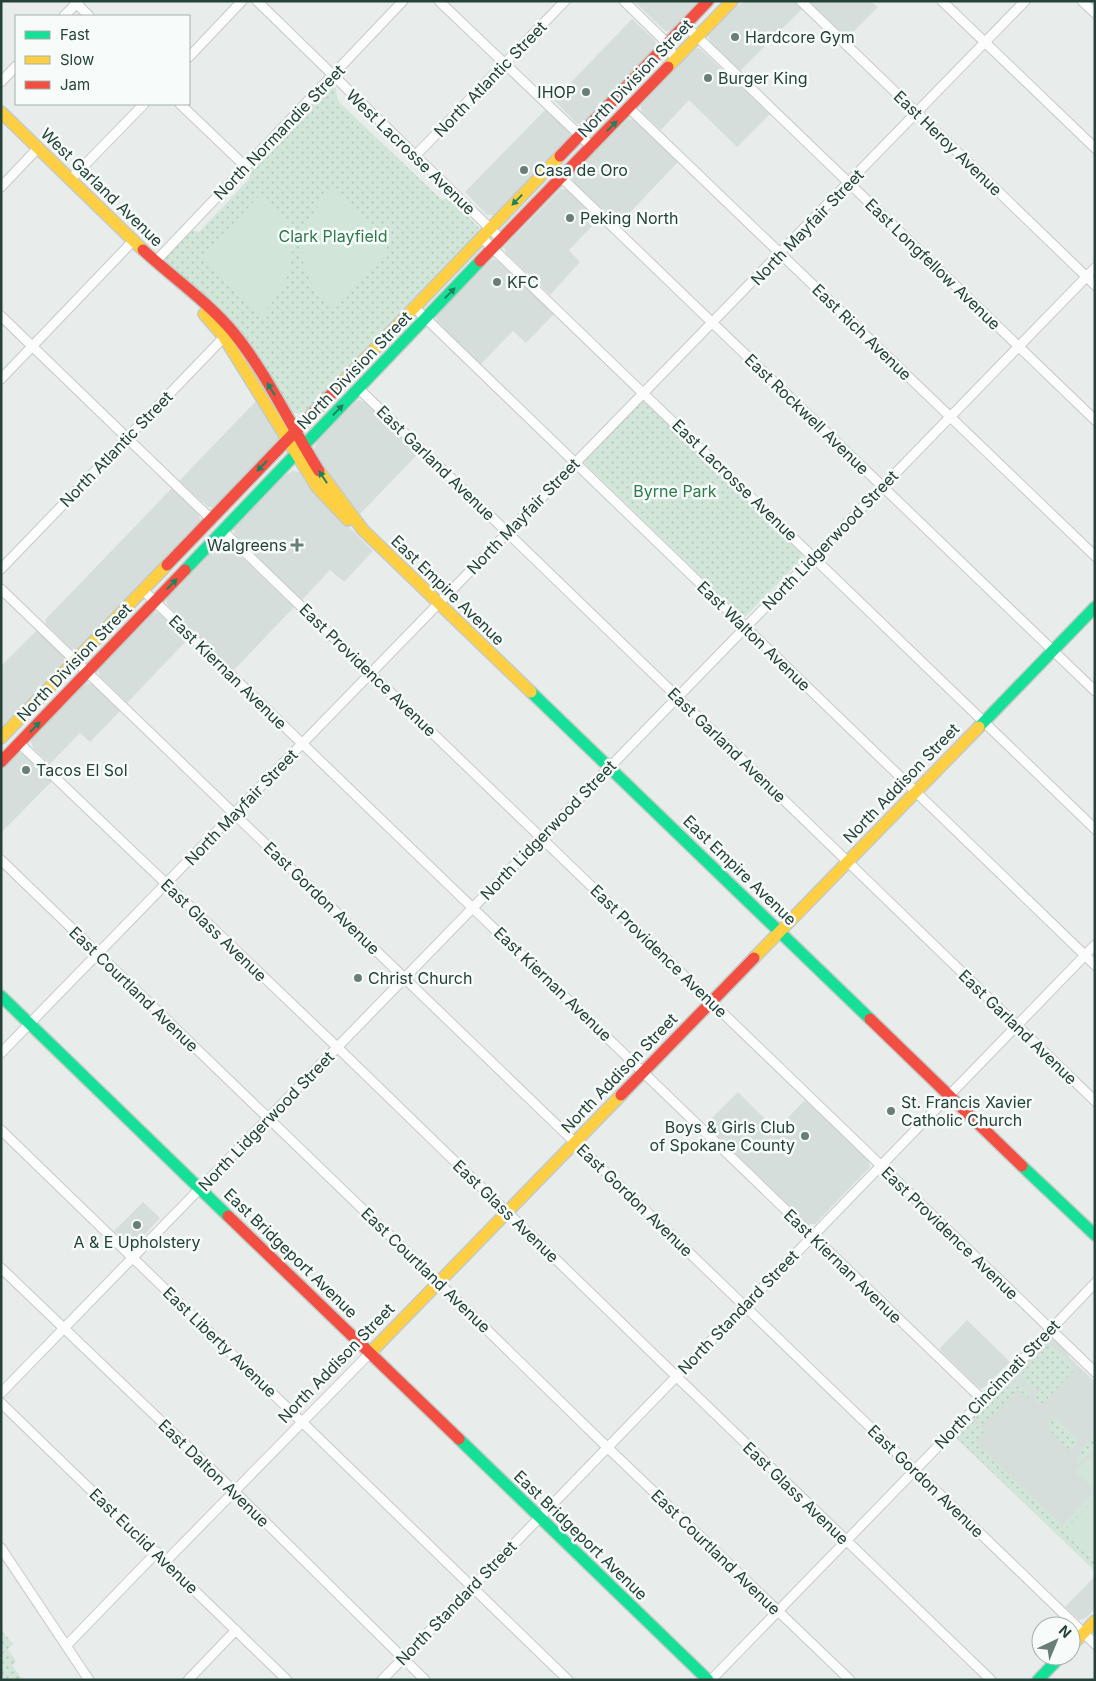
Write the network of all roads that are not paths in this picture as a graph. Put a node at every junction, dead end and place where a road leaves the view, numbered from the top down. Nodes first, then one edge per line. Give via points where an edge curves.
1 (242, 1) edge
2 (257, 1) edge
3 (403, 1) edge
4 (439, 1) edge
5 (565, 1) edge
6 (624, 1) edge
7 (708, 1) edge
8 (801, 1) edge
9 (942, 1) edge
10 (1025, 1) edge
11 (1082, 1) edge
12 (76, 2) edge
13 (731, 2) edge
14 (1095, 13) edge
15 (65, 15) edge
16 (89, 15) edge
17 (685, 25) junction
18 (697, 37) junction
19 (985, 43) junction
20 (668, 44) junction
21 (190, 56) edge
22 (675, 60) junction
23 (505, 63) junction
24 (15, 67) edge
25 (333, 76) junction
26 (1, 82) edge
27 (143, 105) edge
28 (181, 105) edge
29 (629, 108) junction
30 (1, 112) edge
31 (917, 113) junction
32 (580, 135) junction
33 (592, 146) junction
34 (38, 148) junction
35 (1095, 148) edge
36 (415, 156) junction
37 (245, 166) junction
38 (562, 178) junction
39 (70, 180) junction
40 (850, 183) junction
41 (1, 187) edge
42 (490, 228) junction
43 (481, 237) junction
44 (502, 239) junction
45 (133, 241) junction
46 (493, 248) junction
47 (781, 253) junction
48 (155, 262) junction
49 (1095, 268) edge
50 (1086, 277) junction
51 (1095, 285) edge
52 (414, 307) junction
53 (1, 316) edge
54 (426, 319) junction
55 (712, 323) junction
56 (227, 333) junction
57 (32, 346) junction
58 (1019, 346) junction
59 (1, 379) edge
60 (359, 389) junction
61 (644, 393) junction
62 (950, 416) junction
63 (1095, 420) edge
64 (296, 431) junction
65 (126, 437) junction
66 (287, 440) junction
67 (300, 450) junction
68 (575, 463) junction
69 (882, 486) junction
70 (211, 519) junction
71 (223, 531) junction
72 (508, 533) junction
73 (1095, 556) edge
74 (814, 557) junction
75 (1, 569) edge
76 (1, 589) edge
77 (143, 590) junction
78 (155, 601) junction
79 (439, 603) junction
80 (1095, 607) edge
81 (745, 627) junction
82 (1053, 651) junction
83 (76, 661) junction
84 (88, 672) junction
85 (371, 674) junction
86 (1095, 691) edge
87 (678, 696) junction
88 (37, 701) junction
89 (984, 721) junction
90 (1, 738) edge
91 (19, 743) junction
92 (303, 744) junction
93 (1, 762) edge
94 (610, 767) junction
95 (915, 792) junction
96 (235, 814) junction
97 (1095, 829) edge
98 (541, 837) junction
99 (1, 860) edge
100 (847, 862) junction
101 (166, 884) junction
102 (473, 907) junction
103 (780, 931) junction
104 (1095, 945) edge
105 (98, 954) junction
106 (1085, 955) junction
107 (1095, 965) edge
108 (405, 978) junction
109 (1, 996) edge
110 (711, 1002) junction
111 (30, 1024) junction
112 (1016, 1026) junction
113 (337, 1047) junction
114 (1, 1053) edge
115 (643, 1071) junction
116 (948, 1096) junction
117 (1095, 1101) edge
118 (268, 1118) junction
119 (1, 1130) edge
120 (575, 1142) junction
121 (881, 1166) junction
122 (200, 1188) junction
123 (507, 1212) junction
124 (1095, 1235) edge
125 (812, 1237) junction
126 (133, 1257) junction
127 (1, 1268) edge
128 (438, 1282) junction
129 (1095, 1283) edge
130 (745, 1306) junction
131 (64, 1328) junction
132 (1051, 1329) junction
133 (371, 1352) junction
134 (1095, 1372) edge
135 (676, 1376) junction
136 (1, 1393) edge
137 (982, 1400) junction
138 (1, 1403) edge
139 (302, 1422) junction
140 (607, 1447) junction
141 (914, 1470) junction
142 (234, 1491) junction
143 (539, 1517) junction
144 (846, 1541) junction
145 (1, 1548) edge
146 (157, 1552) junction
147 (166, 1561) junction
148 (471, 1587) junction
149 (777, 1611) junction
150 (1095, 1621) edge
151 (236, 1630) junction
152 (1083, 1633) junction
153 (1095, 1644) edge
154 (67, 1645) junction
155 (402, 1657) junction
156 (1051, 1666) edge
157 (89, 1680) edge
158 (188, 1680) edge
159 (287, 1680) edge
160 (382, 1680) edge
161 (425, 1680) edge
162 (568, 1680) edge
163 (709, 1680) edge
164 (850, 1680) edge
165 (991, 1680) edge
166 (1038, 1680) edge

1 - 21 street
2 - 25 street, West Lacrosse Avenue
3 - 25 street, North Normandie Street
4 - 23 street
5 - 23 street, North Atlantic Street
6 - 20 street
7 - 17 street, North Division Street
8 - 31 street, East Heroy Avenue
9 - 19 street
10 - 19 street, North Mayfair Street
11 - 14 street
12 - 15 street
12 - 16 street
13 - 18 street, North Division Street
17 - 18 street, East Longfellow Avenue
17 - 20 street, North Division Street
18 - 22 street, North Division Street
18 - 40 street, East Longfellow Avenue
19 - 31 street, North Mayfair Street
19 - 35 street
20 - 22 street
20 - 32 street, North Division Street
22 - 29 street, North Division Street
23 - 32 street
23 - 36 street, North Atlantic Street
24 - 26 street
25 - 36 street, West Lacrosse Avenue
25 - 37 street, North Normandie Street
27 - 39 street
28 - 37 street
33 -> 29 street, North Division Street
29 - 47 street, East Rich Avenue
30 - 34 street, West Garland Avenue
31 - 40 street, North Mayfair Street
31 - 50 street, East Heroy Avenue
32 - 33 street
32 -> 42 street, North Division Street
33 - 38 street, North Division Street
34 - 39 street, West Garland Avenue
34 - 41 street
36 - 42 street, West Lacrosse Avenue
37 - 48 street, North Normandie Street
38 - 44 street, North Division Street
38 - 55 street, East Rockwell Avenue
39 - 45 street, West Garland Avenue
40 - 47 street, North Mayfair Street
40 - 58 street, East Longfellow Avenue
42 - 43 street, North Division Street
42 - 44 street, West Lacrosse Avenue
43 - 46 street, East Lacrosse Avenue
43 - 52 street, North Division Street
44 - 46 street, North Division Street
45 - 48 street, West Garland Avenue
45 - 57 street
54 -> 46 street, North Division Street
46 - 61 street, East Lacrosse Avenue
47 - 55 street, North Mayfair Street
47 - 62 street, East Rich Avenue
48 - 56 street, West Garland Avenue via 206,305
49 - 50 street, North Lidgerwood Street
50 - 51 street, East Heroy Avenue
50 - 58 street, North Lidgerwood Street
52 - 54 street, East Walton Avenue
52 - 64 street, North Division Street
53 - 57 street
54 - 60 street, North Division Street
54 - 68 street, East Walton Avenue
55 - 61 street, North Mayfair Street
55 - 69 street, East Rockwell Avenue
64 -> 56 street, West Garland Avenue via 253,360
56 - 65 street, North Atlantic Street
56 - 66 street, West Garland Avenue
57 - 59 street
57 - 65 street
58 - 62 street, North Lidgerwood Street
58 - 63 street, East Longfellow Avenue
67 -> 60 street, North Division Street
60 - 72 street, East Garland Avenue
61 - 68 street, North Mayfair Street
61 - 74 street, East Lacrosse Avenue
62 - 69 street, North Lidgerwood Street
62 - 73 street, East Rich Avenue
64 - 66 street, North Division Street
64 - 67 street, West Garland Avenue
65 - 70 street
65 - 75 street, North Atlantic Street
66 - 67 street, West Garland Avenue
66 -> 70 street, North Division Street
67 - 71 street, North Division Street
67 - 79 street, East Empire Avenue via 363,530
68 - 72 street, North Mayfair Street
68 - 81 street, East Walton Avenue
69 - 74 street, North Lidgerwood Street
69 - 82 street, East Rockwell Avenue
70 - 77 street, North Division Street
78 -> 71 street, North Division Street
71 - 85 street, East Providence Avenue
72 - 79 street, North Mayfair Street
72 - 87 street, East Garland Avenue
74 - 81 street, North Lidgerwood Street
74 - 89 street, East Lacrosse Avenue
76 - 83 street, East Gordon Avenue
77 - 78 street, East Kiernan Avenue
77 - 83 street, North Division Street
78 - 84 street, North Division Street
78 - 92 street, East Kiernan Avenue
79 - 85 street, North Mayfair Street
79 - 94 street, East Empire Avenue
80 - 82 street, North Addison Street
81 - 87 street, North Lidgerwood Street
81 - 95 street, East Walton Avenue
82 - 86 street, East Rockwell Avenue
82 - 89 street, North Addison Street
83 - 84 street, East Gordon Avenue
83 - 88 street, North Division Street
91 -> 84 street, North Division Street
84 - 96 street, East Gordon Avenue
85 - 92 street, North Mayfair Street
85 - 98 street, East Providence Avenue
87 - 94 street, North Lidgerwood Street
87 - 100 street, East Garland Avenue
88 - 90 street, North Division Street
88 - 91 street via 36,712 15,734
89 - 95 street, North Addison Street
89 - 97 street, East Lacrosse Avenue
91 - 93 street, North Division Street
91 - 101 street, East Glass Avenue
92 - 96 street, North Mayfair Street
92 - 102 street, East Kiernan Avenue
94 - 98 street, North Lidgerwood Street
94 - 103 street, East Empire Avenue
95 - 100 street, North Addison Street
95 - 106 street, East Walton Avenue
96 - 101 street, North Mayfair Street
96 - 108 street, East Gordon Avenue
98 - 102 street, North Lidgerwood Street
98 - 110 street, East Providence Avenue
99 - 105 street, East Courtland Avenue
100 - 103 street, North Addison Street
100 - 112 street, East Garland Avenue
101 - 105 street, North Mayfair Street
101 - 113 street, East Glass Avenue
102 - 108 street, North Lidgerwood Street
102 - 115 street, East Kiernan Avenue
103 - 110 street, North Addison Street
103 - 116 street, East Empire Avenue
104 - 106 street, North Standard Street
105 - 111 street, North Mayfair Street
105 - 118 street, East Courtland Avenue
106 - 107 street, East Walton Avenue
106 - 112 street, North Standard Street
108 - 113 street, North Lidgerwood Street
108 - 120 street, East Gordon Avenue
109 - 111 street, East Bridgeport Avenue
110 - 115 street, North Addison Street
110 - 121 street, East Providence Avenue
111 - 114 street, North Mayfair Street
111 - 122 street, East Bridgeport Avenue
112 - 116 street, North Standard Street
112 - 117 street, East Garland Avenue
113 - 118 street, North Lidgerwood Street
113 - 123 street, East Glass Avenue
115 - 120 street, North Addison Street
115 - 125 street, East Kiernan Avenue
116 - 121 street, North Standard Street
116 - 124 street, East Empire Avenue
118 - 122 street, North Lidgerwood Street
118 - 128 street, East Courtland Avenue
119 - 126 street, East Liberty Avenue
120 - 123 street, North Addison Street
120 - 130 street, East Gordon Avenue
121 - 125 street, North Standard Street
121 - 132 street, East Providence Avenue
122 - 126 street, North Lidgerwood Street
122 - 133 street, East Bridgeport Avenue
123 - 128 street, North Addison Street
123 - 135 street, East Glass Avenue
125 - 130 street, North Standard Street
125 - 137 street, East Kiernan Avenue
126 - 131 street, North Lidgerwood Street
126 - 139 street, East Liberty Avenue
127 - 131 street, East Dalton Avenue
128 - 133 street, North Addison Street
128 - 140 street, East Courtland Avenue
129 - 132 street, North Cincinnati Street
130 - 135 street, North Standard Street
130 - 141 street, East Gordon Avenue
131 - 136 street, North Lidgerwood Street
131 - 142 street, East Dalton Avenue
132 - 134 street, East Providence Avenue
132 - 137 street, North Cincinnati Street
133 - 139 street, North Addison Street
133 - 143 street, East Bridgeport Avenue
135 - 140 street, North Standard Street
135 - 144 street, East Glass Avenue
137 - 141 street, North Cincinnati Street
138 - 146 street, East Euclid Avenue
139 - 142 street, North Addison Street
139 - 148 street, East Liberty Avenue
140 - 143 street, North Standard Street
140 - 149 street, East Courtland Avenue
141 - 144 street, North Cincinnati Street
141 - 152 street, East Gordon Avenue
142 - 147 street, North Addison Street
142 - 155 street, East Dalton Avenue
143 - 148 street, North Standard Street
143 - 163 street, East Bridgeport Avenue
144 - 149 street, North Cincinnati Street
144 - 165 street, East Glass Avenue
145 - 154 street
146 - 147 street, East Euclid Avenue
146 - 154 street
147 - 151 street, East Euclid Avenue
148 - 155 street, North Standard Street
148 - 162 street, East Liberty Avenue
149 - 163 street, North Cincinnati Street
149 - 164 street, East Courtland Avenue
150 - 152 street
151 - 158 street
151 - 159 street, East Euclid Avenue
152 - 153 street, East Gordon Avenue
154 - 157 street
155 - 160 street, North Standard Street
155 - 161 street, East Dalton Avenue
156 - 166 street

